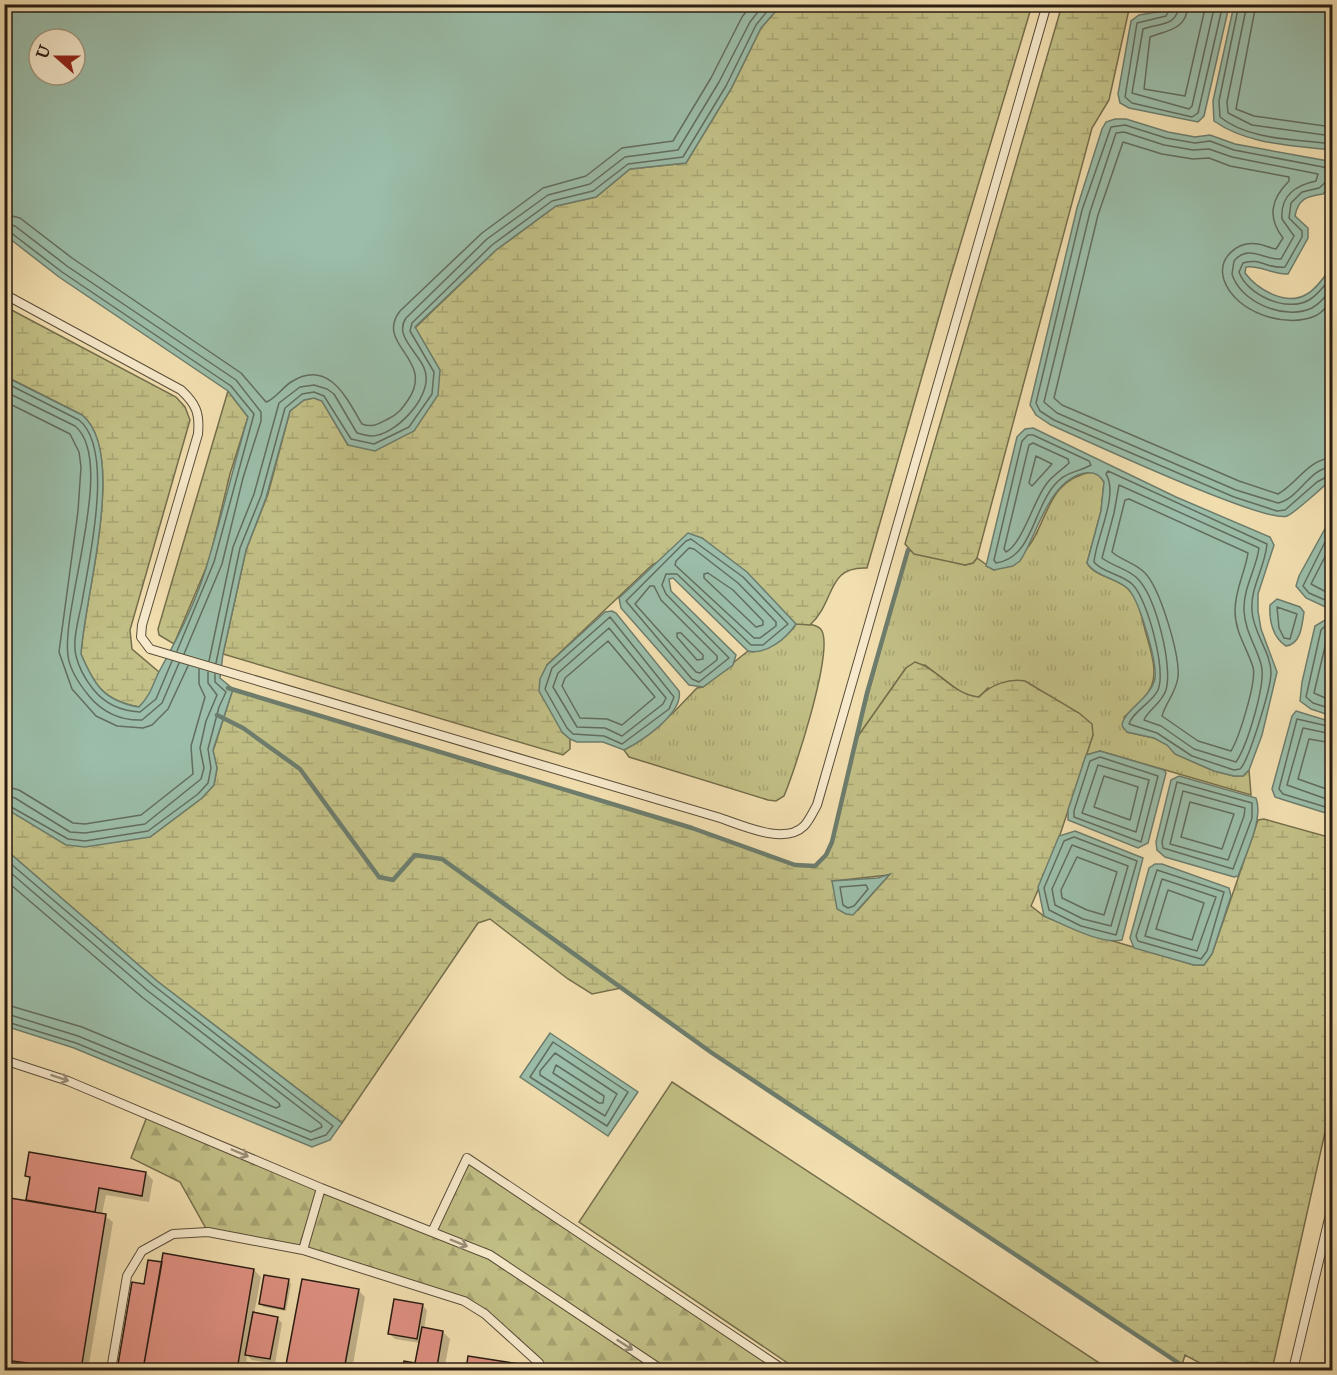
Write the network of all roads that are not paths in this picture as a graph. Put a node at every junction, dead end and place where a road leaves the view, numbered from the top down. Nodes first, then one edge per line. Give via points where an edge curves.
1 (1047, 4) edge
2 (4, 294) edge
3 (4, 1060) edge
4 (321, 1188) junction
5 (1332, 1206) edge
6 (432, 1232) junction
7 (303, 1250) junction
8 (539, 1363) dead end
9 (111, 1371) edge
10 (662, 1371) edge
11 (784, 1371) edge
12 (1293, 1371) edge

1 - 2 lane via 817,805 805,825 794,833 778,834 161,653 144,644 142,625 198,434 194,402 181,390 132,362
3 -> 4 lane via 68,1080
4 - 6 lane
4 - 7 lane
5 - 12 lane
6 -> 10 lane via 489,1255
6 - 11 lane via 466,1158
7 - 8 lane via 464,1300
7 - 9 lane via 208,1232 173,1234 154,1243 142,1251 127,1276

